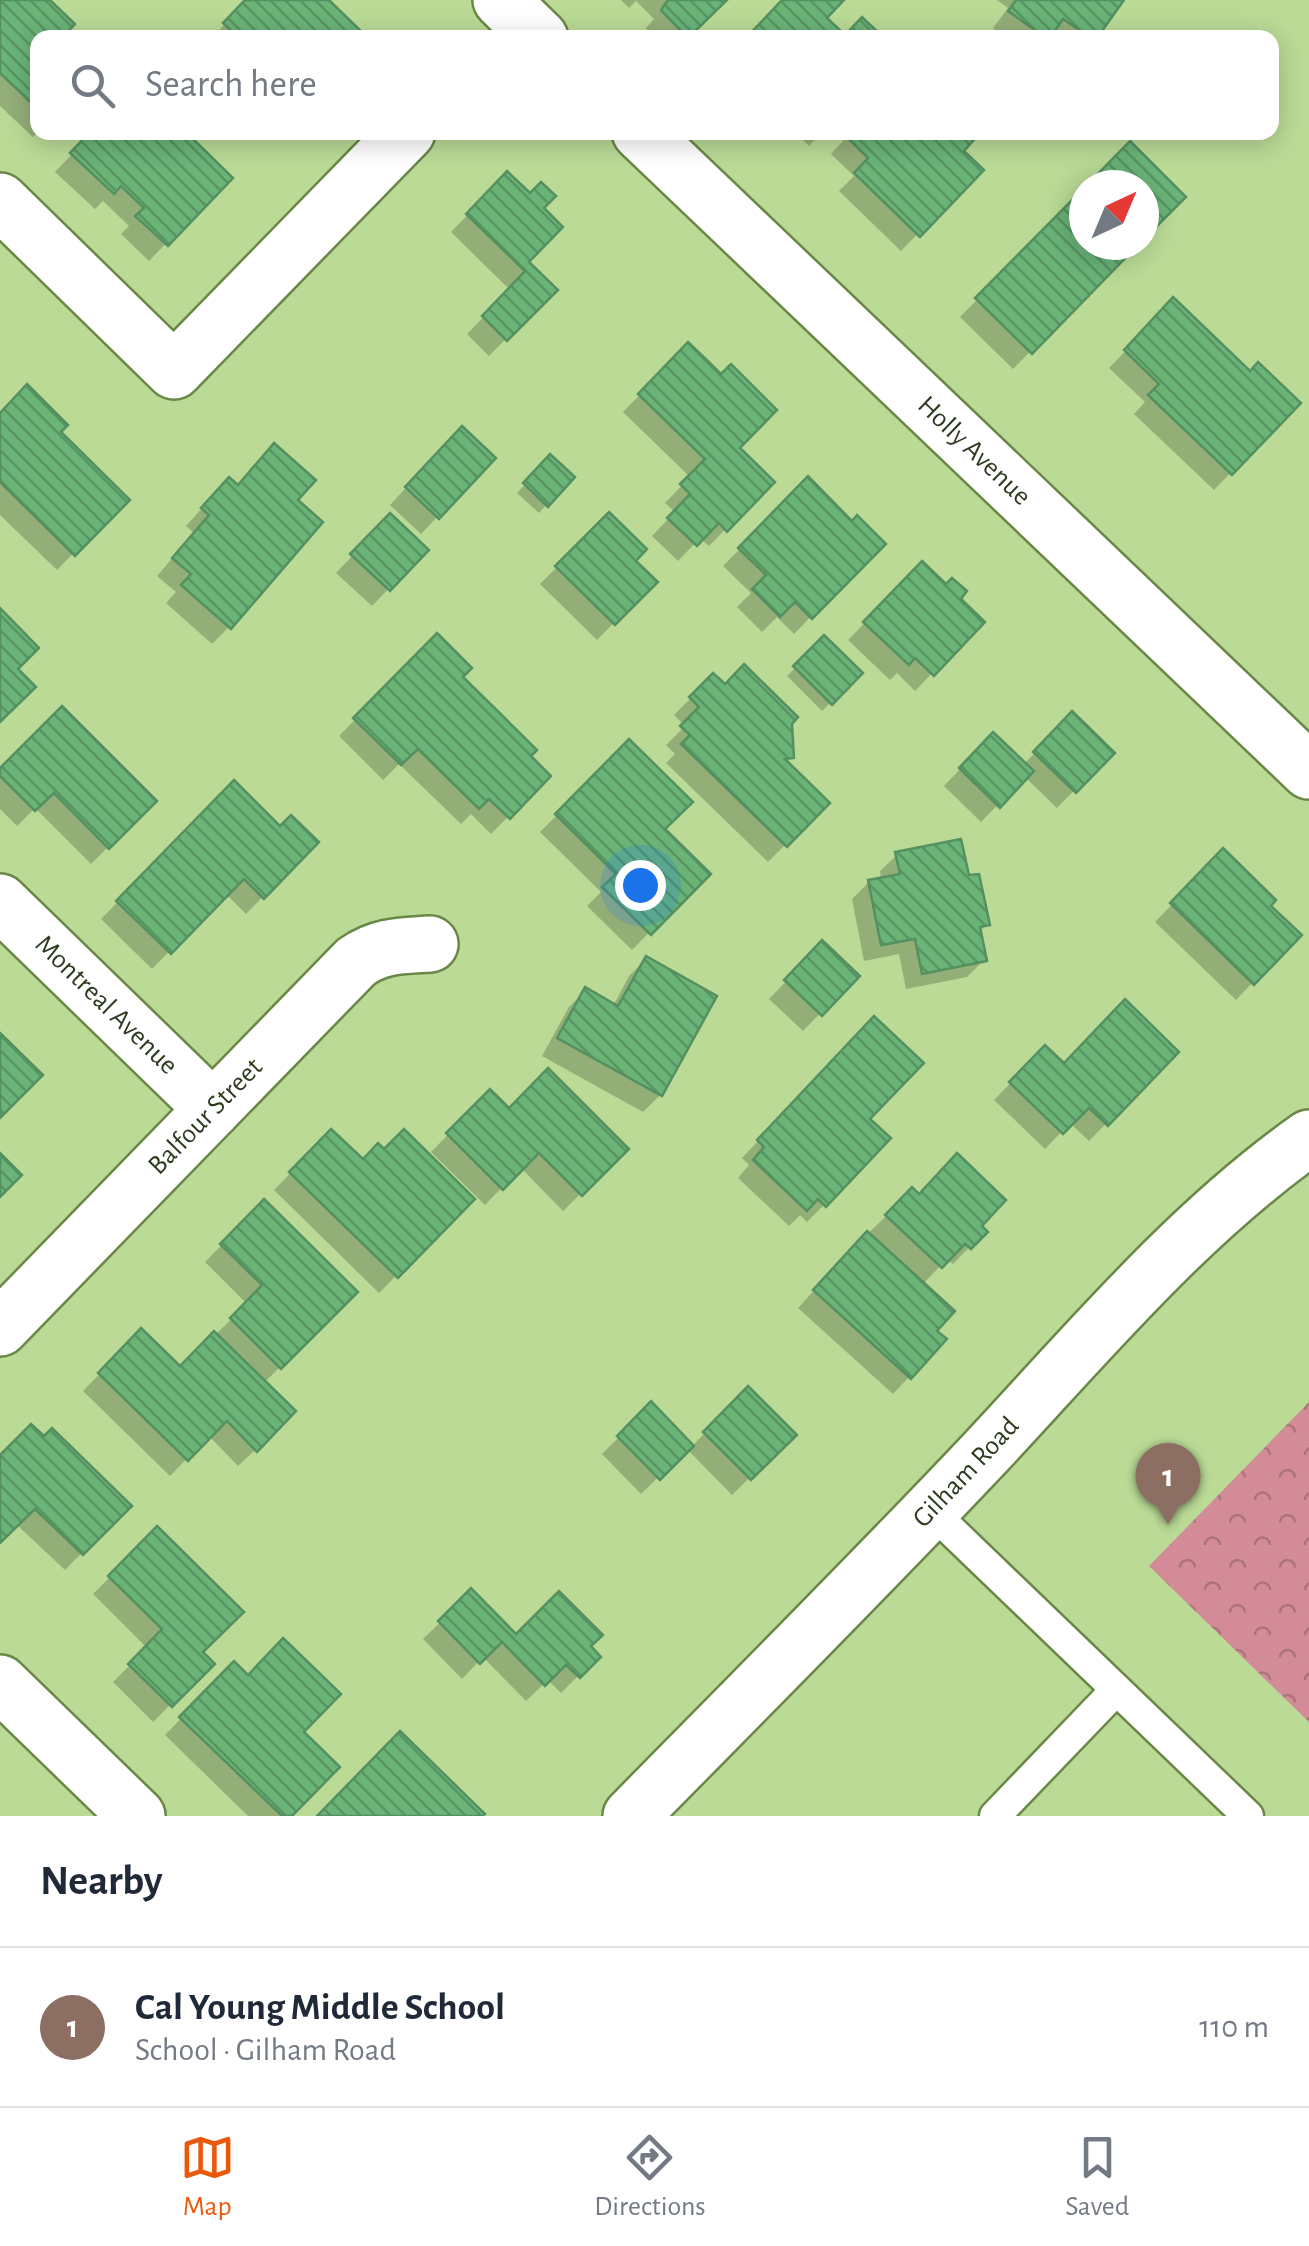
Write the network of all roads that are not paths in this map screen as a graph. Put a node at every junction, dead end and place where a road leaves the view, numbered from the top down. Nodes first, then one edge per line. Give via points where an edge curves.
1 (399, 140) edge
2 (648, 140) edge
3 (0, 201) edge
4 (1309, 771) edge
5 (0, 902) edge
6 (430, 944) dead end
7 (213, 1109) junction
8 (1309, 1138) edge
9 (0, 1328) edge
10 (931, 1511) junction
11 (0, 1682) edge
12 (1116, 1690) junction
13 (137, 1816) edge
14 (631, 1816) edge
15 (994, 1816) edge
16 (1248, 1816) edge

1 - 3 street via 174,372
2 - 4 street, Holly Avenue
5 - 7 street, Montreal Avenue
6 - 7 street, Balfour Street via 386,948 356,962
7 - 9 street, Balfour Street
8 - 10 street, Gilham Road via 1266,1168 1157,1270
10 - 12 lane
10 - 14 street, Gilham Road
11 - 13 street
12 - 15 lane
12 - 16 lane

